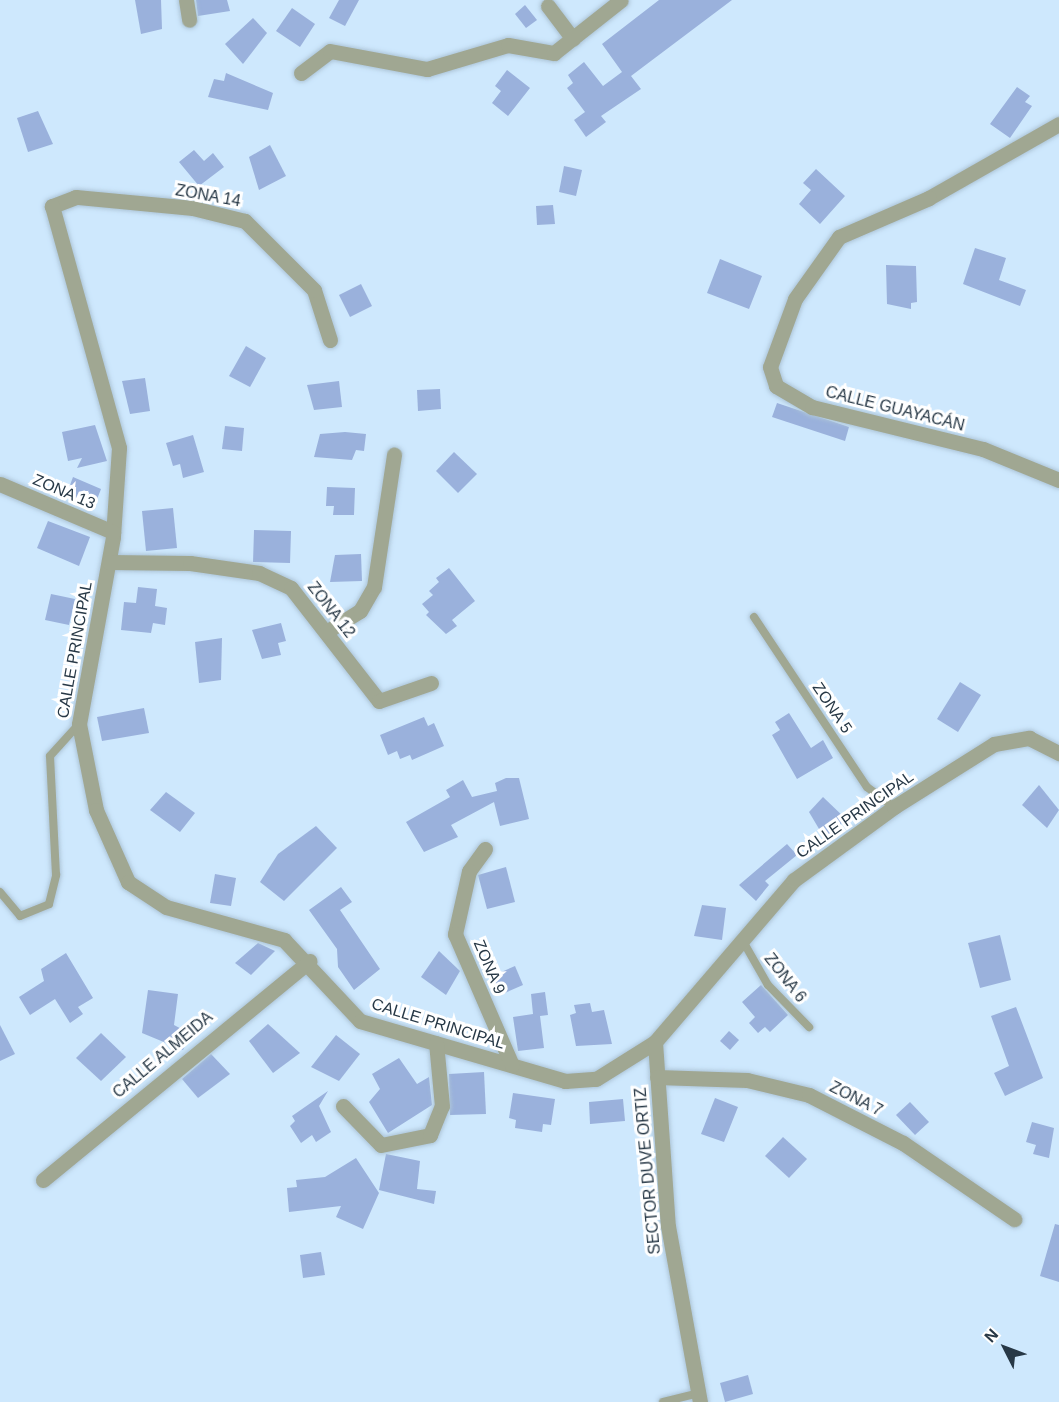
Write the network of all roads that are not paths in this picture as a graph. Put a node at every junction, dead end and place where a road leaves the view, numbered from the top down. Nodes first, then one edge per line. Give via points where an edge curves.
1 (186, 0) edge
2 (621, 0) edge
3 (548, 6) dead end
4 (189, 20) dead end
5 (573, 39) junction
6 (301, 73) dead end
7 (1059, 124) edge
8 (52, 206) joint
9 (330, 340) dead end
10 (394, 455) dead end
11 (1059, 480) edge
12 (0, 484) edge
13 (113, 531) junction
14 (109, 562) junction
15 (754, 617) dead end
16 (326, 632) junction
17 (431, 683) dead end
18 (79, 724) junction
19 (1059, 753) edge
20 (894, 807) junction
21 (485, 849) dead end
22 (0, 892) edge
23 (744, 943) junction
24 (310, 961) junction
25 (809, 1027) dead end
26 (436, 1042) junction
27 (655, 1042) junction
28 (512, 1065) junction
29 (657, 1077) junction
30 (343, 1106) dead end
31 (43, 1180) dead end
32 (1014, 1219) dead end
33 (699, 1397) edge
34 (663, 1402) edge

1 - 4 street
2 - 5 street
3 - 5 street
5 - 6 street via 554,54 508,45 428,69 330,51
7 - 11 street, CALLE GUAYACÁN via 929,198 839,237 795,299 770,367 776,386 812,407 983,449
8 - 9 street, ZONA 14 via 76,197 193,208 245,221 314,290
8 - 13 street, CALLE PRINCIPAL via 119,448
10 - 16 street via 374,587 360,611
12 - 13 street, ZONA 13
13 - 14 street, CALLE PRINCIPAL
14 - 16 street, ZONA 12 via 190,563 259,573 291,588
14 - 18 street, CALLE PRINCIPAL
15 - 20 lane, ZONA 5 via 867,787
16 - 17 street, ZONA 12 via 379,700
18 - 22 lane via 50,756 56,875 49,904 20,916
18 - 24 street, CALLE PRINCIPAL via 96,810 128,882 166,908 284,940
19 - 20 street, CALLE PRINCIPAL via 1029,738 994,744
20 - 23 street, CALLE PRINCIPAL via 794,880
21 - 28 street, ZONA 9 via 469,871 455,934
23 - 25 lane, ZONA 6 via 768,985
23 - 27 street, CALLE PRINCIPAL
24 - 26 street, CALLE PRINCIPAL via 360,1021
24 - 31 street, CALLE ALMEIDA
26 - 28 street, CALLE PRINCIPAL
26 - 30 street via 442,1106 430,1135 381,1145
27 - 28 street, CALLE PRINCIPAL via 596,1079 565,1081
27 - 29 street, SECTOR DUVE ORTIZ
29 - 32 street, ZONA 7 via 747,1080 809,1095 903,1143
29 - 33 street, SECTOR DUVE ORTIZ via 668,1226
33 - 34 lane

